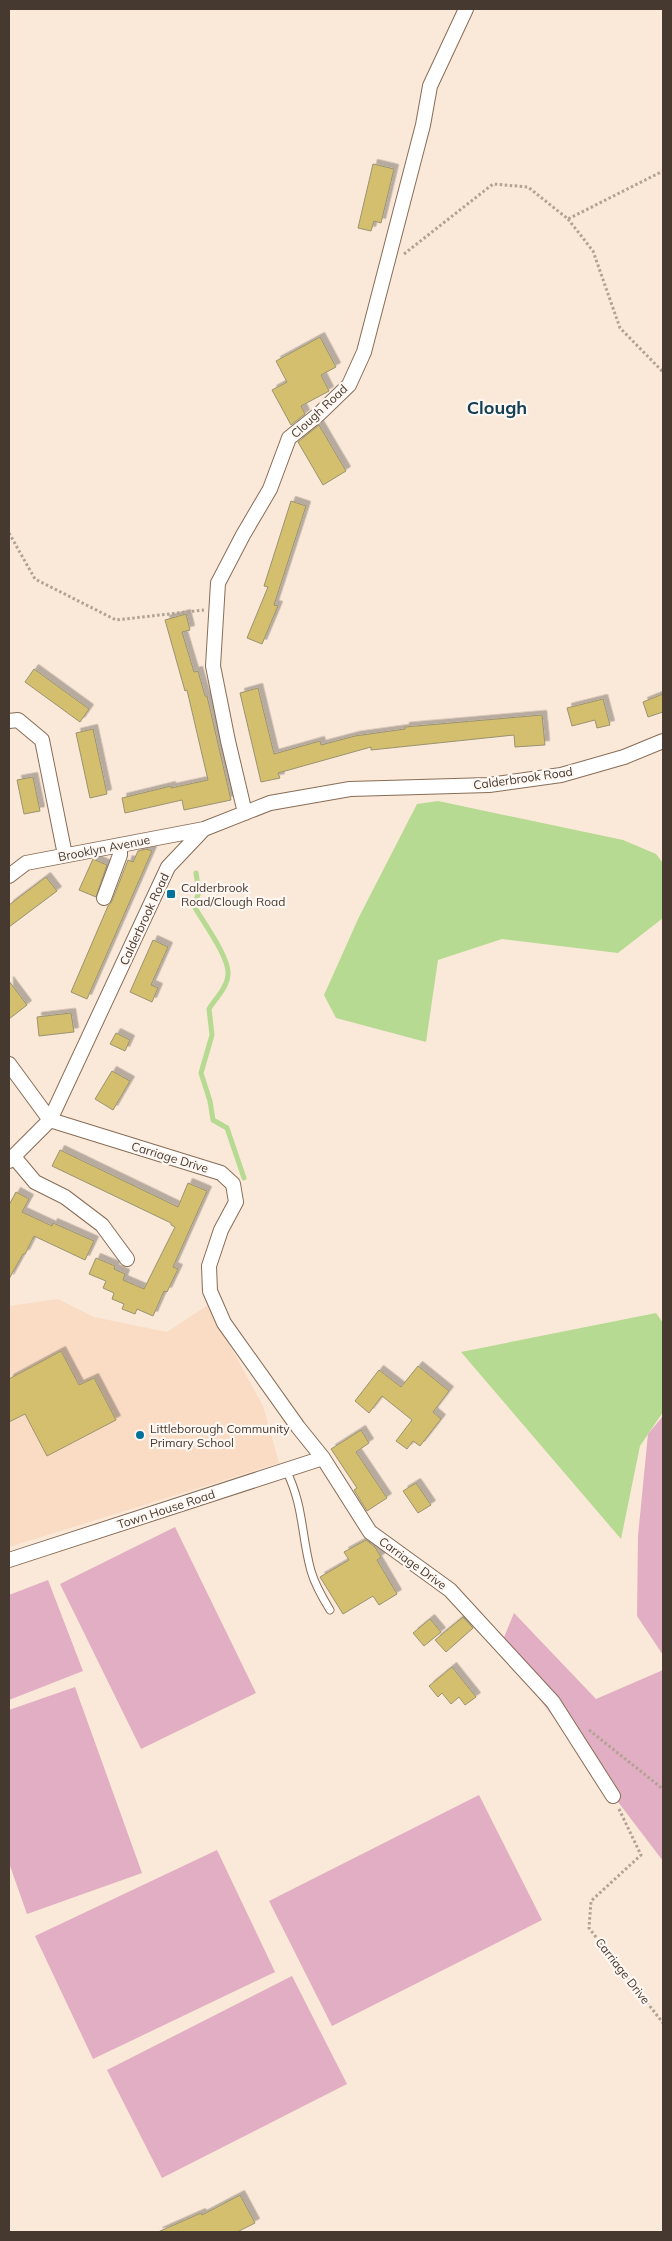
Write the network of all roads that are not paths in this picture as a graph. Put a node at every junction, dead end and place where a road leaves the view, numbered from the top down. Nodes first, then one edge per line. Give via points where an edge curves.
1 (466, 9) edge
2 (9, 721) edge
3 (663, 742) edge
4 (246, 813) junction
5 (204, 829) junction
6 (120, 845) junction
7 (65, 855) junction
8 (9, 876) edge
9 (104, 898) dead end
10 (9, 1064) edge
11 (50, 1120) junction
12 (11, 1159) edge
13 (127, 1259) dead end
14 (323, 1458) junction
15 (286, 1470) junction
16 (9, 1560) edge
17 (330, 1610) dead end
18 (613, 1796) road end

1 - 4 street, Clough Road via 430,86 423,125 364,352 348,385 289,438 270,489 218,583 213,666
2 - 7 street via 18,720 42,740
3 - 4 street, Calderbrook Road via 561,775 489,785 350,789 270,802
4 - 5 street, Calderbrook Road
5 - 6 street, Brooklyn Avenue
5 - 11 street, Calderbrook Road via 168,867
6 - 7 street, Brooklyn Avenue
6 - 9 street via 120,855
7 - 8 street, Brooklyn Avenue via 26,863
10 - 11 street
11 - 12 street, Calderbrook Road
11 - 14 street, Carriage Drive via 222,1173 233,1184 236,1202 221,1230 209,1266 210,1291 224,1323
12 - 13 street via 35,1182 64,1197 102,1225
14 - 15 street, Town House Road
14 - 18 street, Carriage Drive via 370,1532 450,1590 553,1702
15 - 16 street, Town House Road
15 - 17 lane via 299,1502 312,1572

